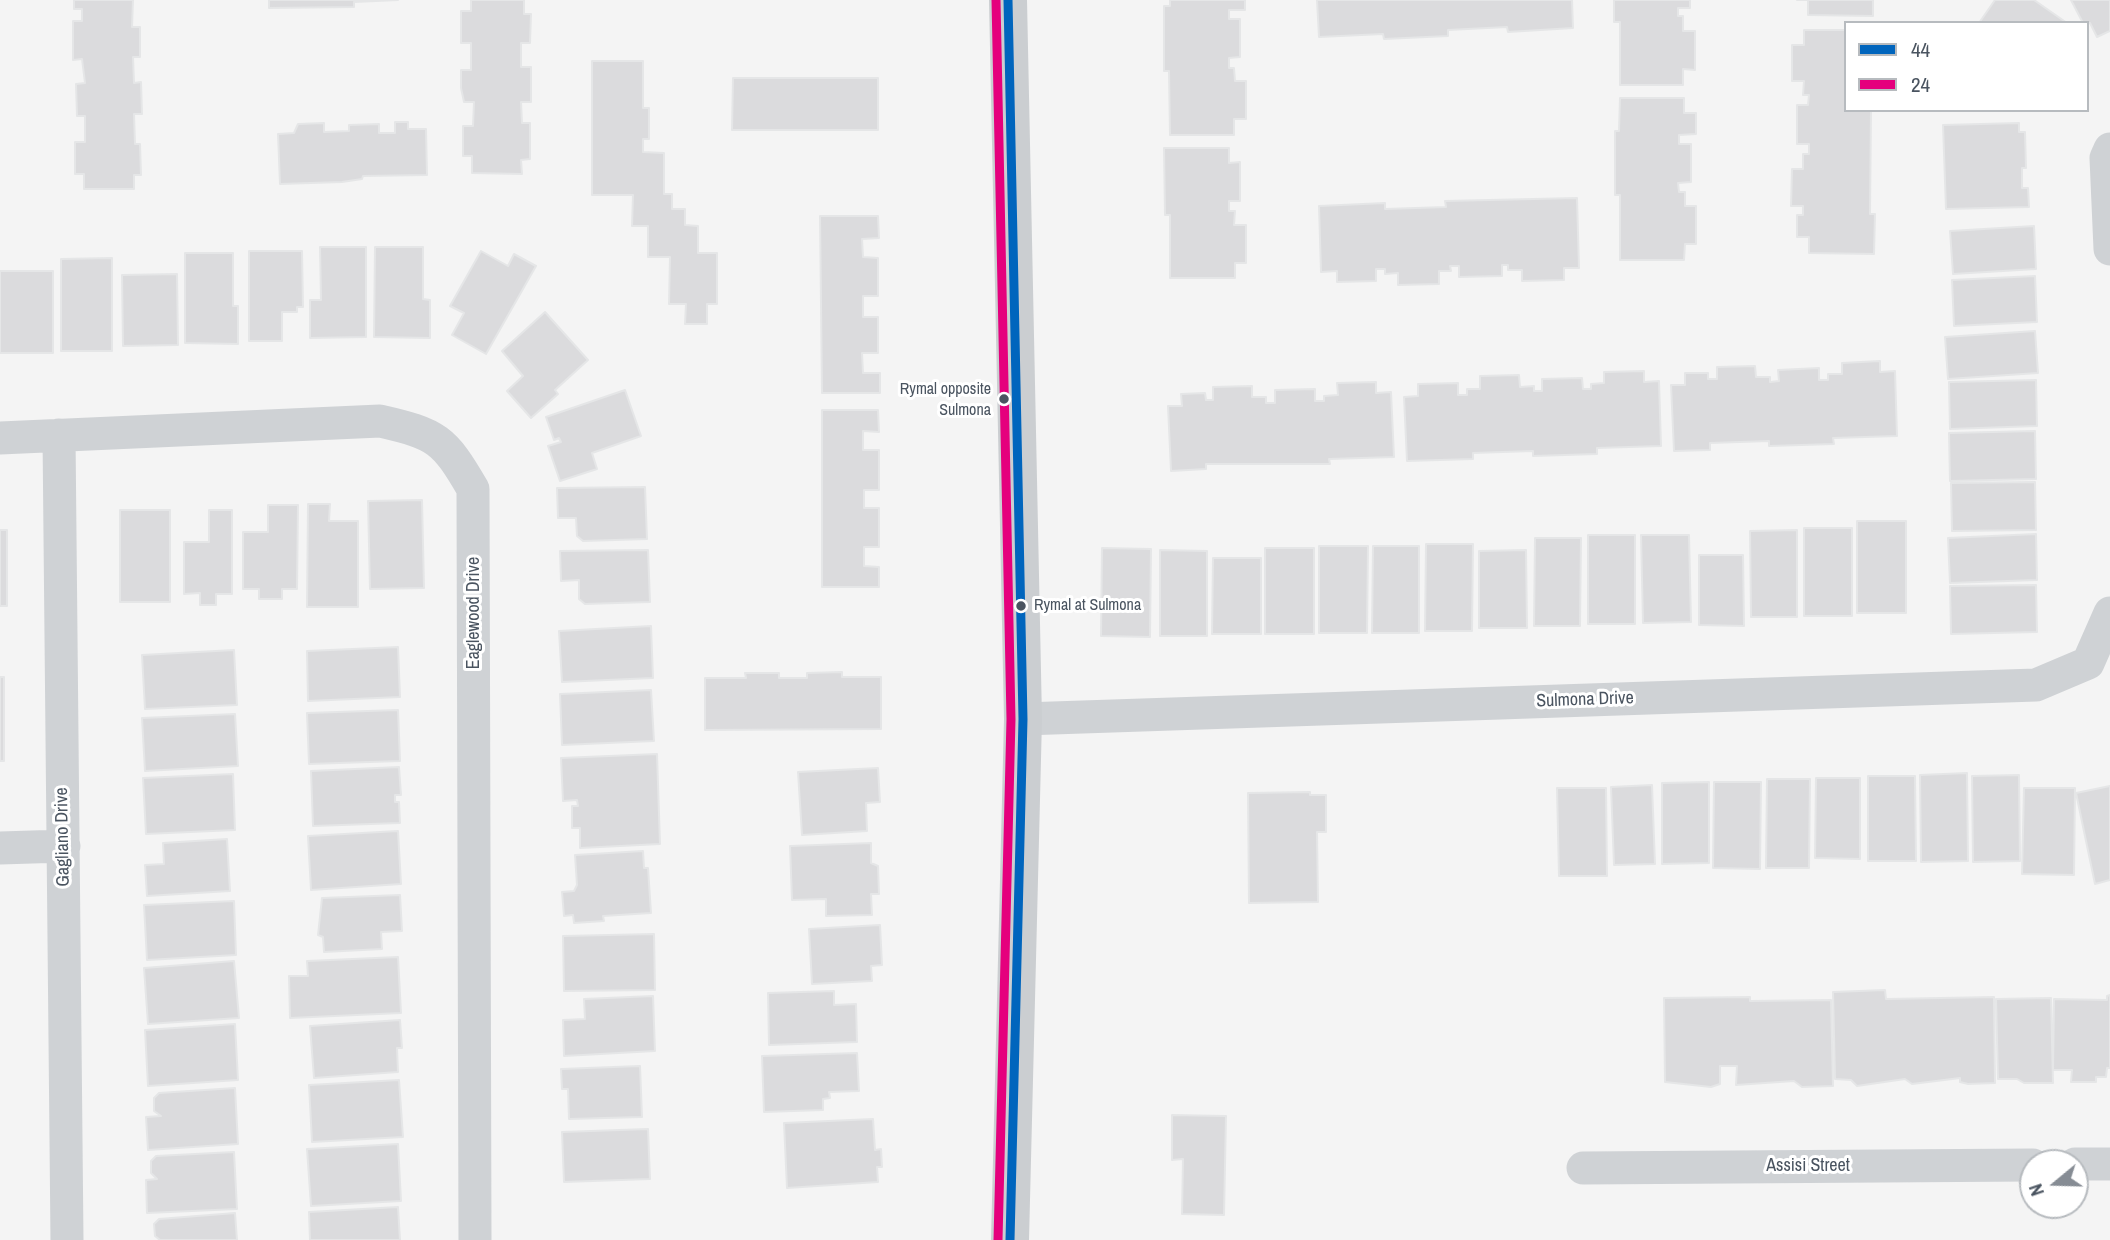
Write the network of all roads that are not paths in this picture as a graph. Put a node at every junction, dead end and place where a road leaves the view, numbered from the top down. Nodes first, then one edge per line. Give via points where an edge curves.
1 (1008, 0) edge
2 (2110, 149) edge
3 (2110, 249) edge
4 (59, 435) junction
5 (0, 438) edge
6 (2110, 613) edge
7 (1023, 719) junction
8 (64, 846) junction
9 (0, 848) edge
10 (2019, 1164) edge
11 (2089, 1164) edge
12 (2110, 1164) edge
13 (1583, 1168) dead end
14 (66, 1240) edge
15 (475, 1240) edge
16 (1010, 1240) edge

1 - 7 main road
2 - 3 street via 2106,158
4 - 5 street, Eaglewood Drive
4 - 8 street, Gagliano Drive
4 - 15 street, Eaglewood Drive via 380,421 421,430 449,448 473,489
6 - 7 street, Sulmona Drive via 2088,663 2036,685
7 - 16 main road
8 - 9 street
8 - 14 street, Gagliano Drive
10 - 13 street, Assisi Street
11 - 12 street

